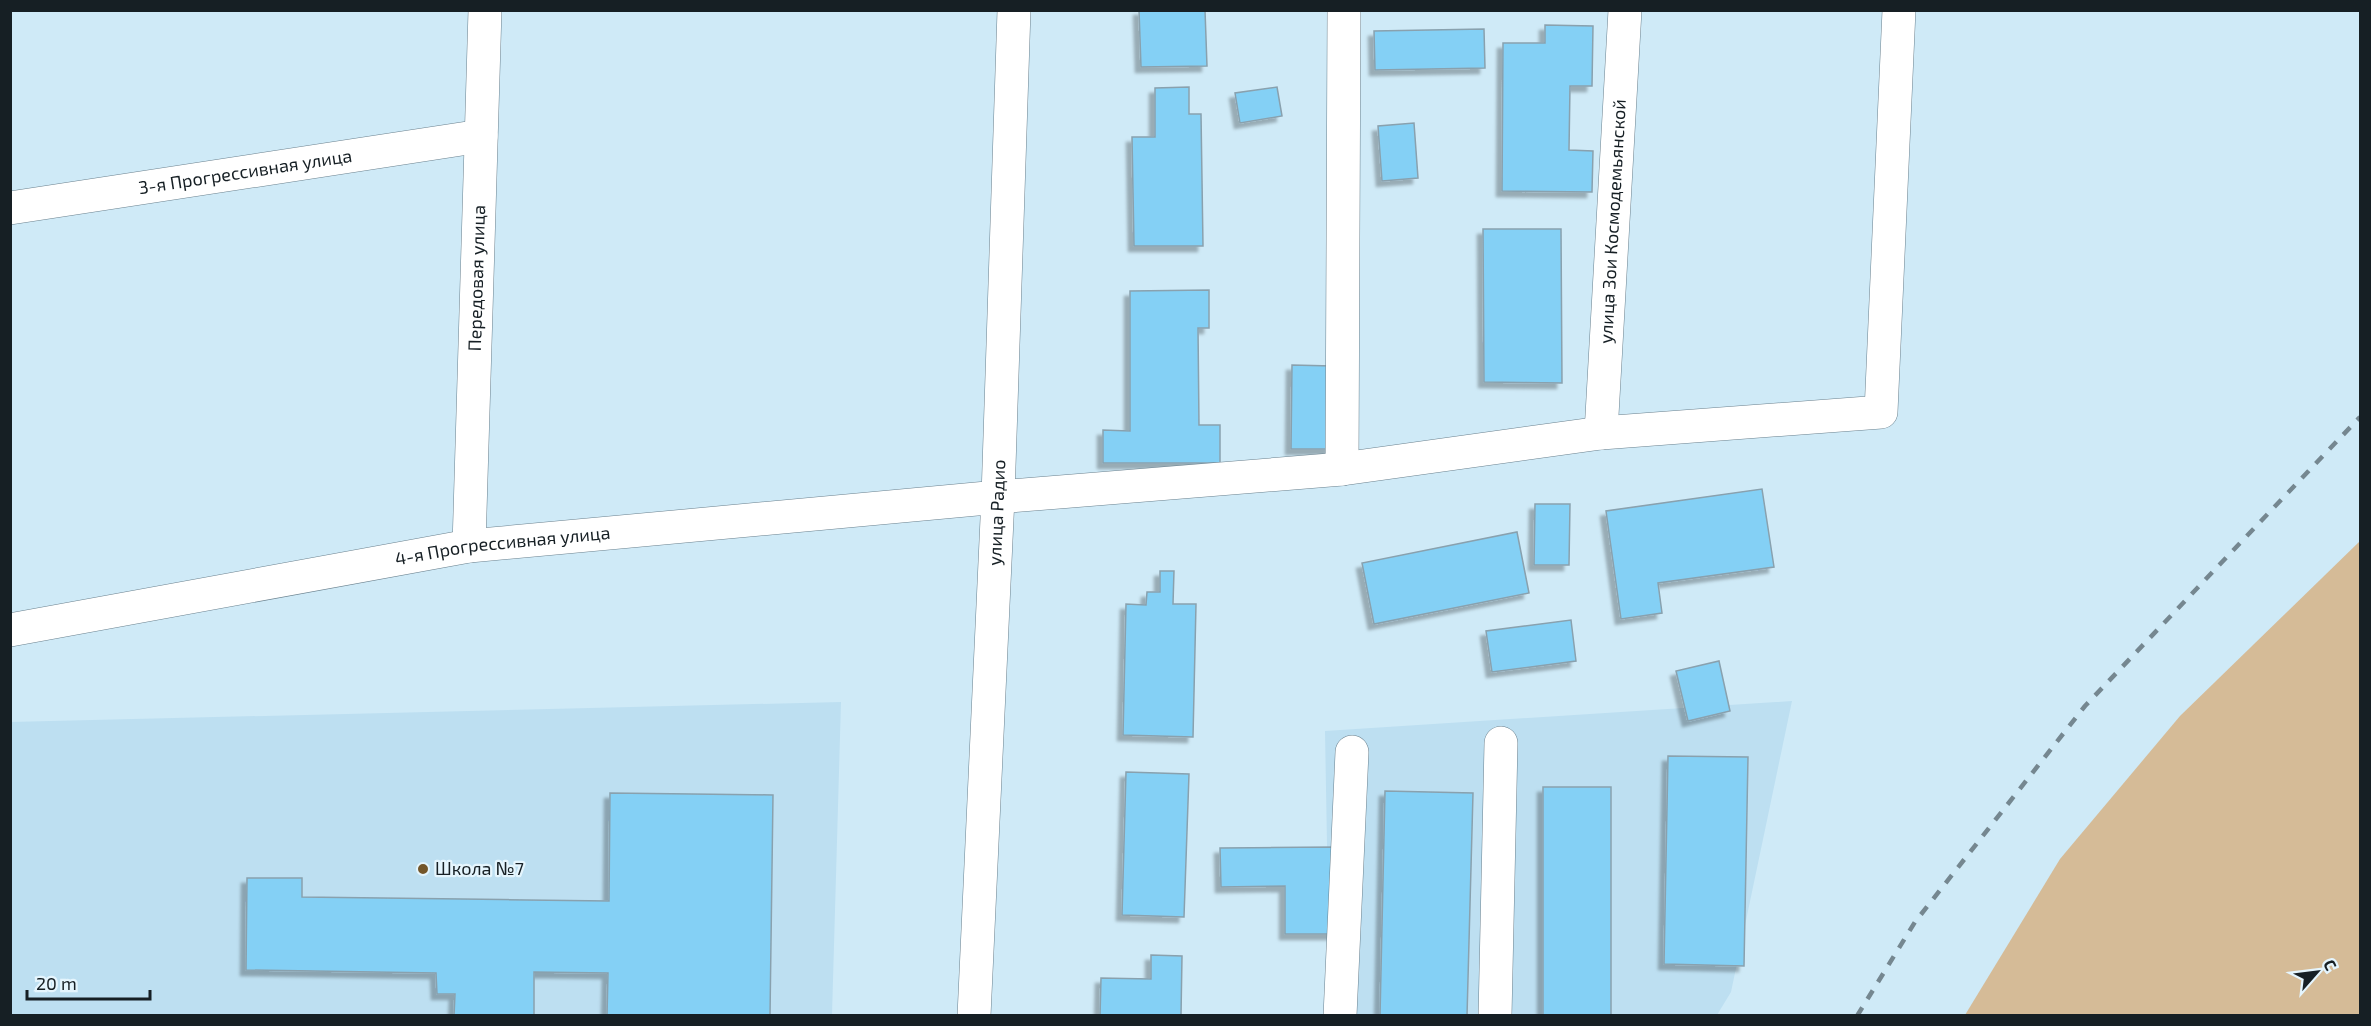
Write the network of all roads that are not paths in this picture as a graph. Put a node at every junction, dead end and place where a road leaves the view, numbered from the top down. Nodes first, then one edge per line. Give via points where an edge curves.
1 (485, 10) edge
2 (1014, 10) edge
3 (1344, 10) edge
4 (1625, 10) edge
5 (1899, 10) edge
6 (481, 136) junction
7 (10, 208) edge
8 (1601, 433) junction
9 (1342, 469) junction
10 (998, 497) junction
11 (469, 546) junction
12 (10, 630) edge
13 (1501, 743) dead end
14 (1352, 752) dead end
15 (974, 1016) edge
16 (1340, 1016) edge
17 (1495, 1016) edge

1 - 6 street, Передовая улица
2 - 10 street, улица Радио
3 - 9 street
4 - 8 street, улица Зои Космодемьянской
5 - 8 street, 4-я Прогрессивная улица via 1881,412
6 - 7 street, 3-я Прогрессивная улица
6 - 11 street, Передовая улица
8 - 9 street, 4-я Прогрессивная улица
9 - 10 street, 4-я Прогрессивная улица
10 - 11 street, 4-я Прогрессивная улица
10 - 15 street, улица Радио
11 - 12 street, 4-я Прогрессивная улица
13 - 17 street
14 - 16 street

